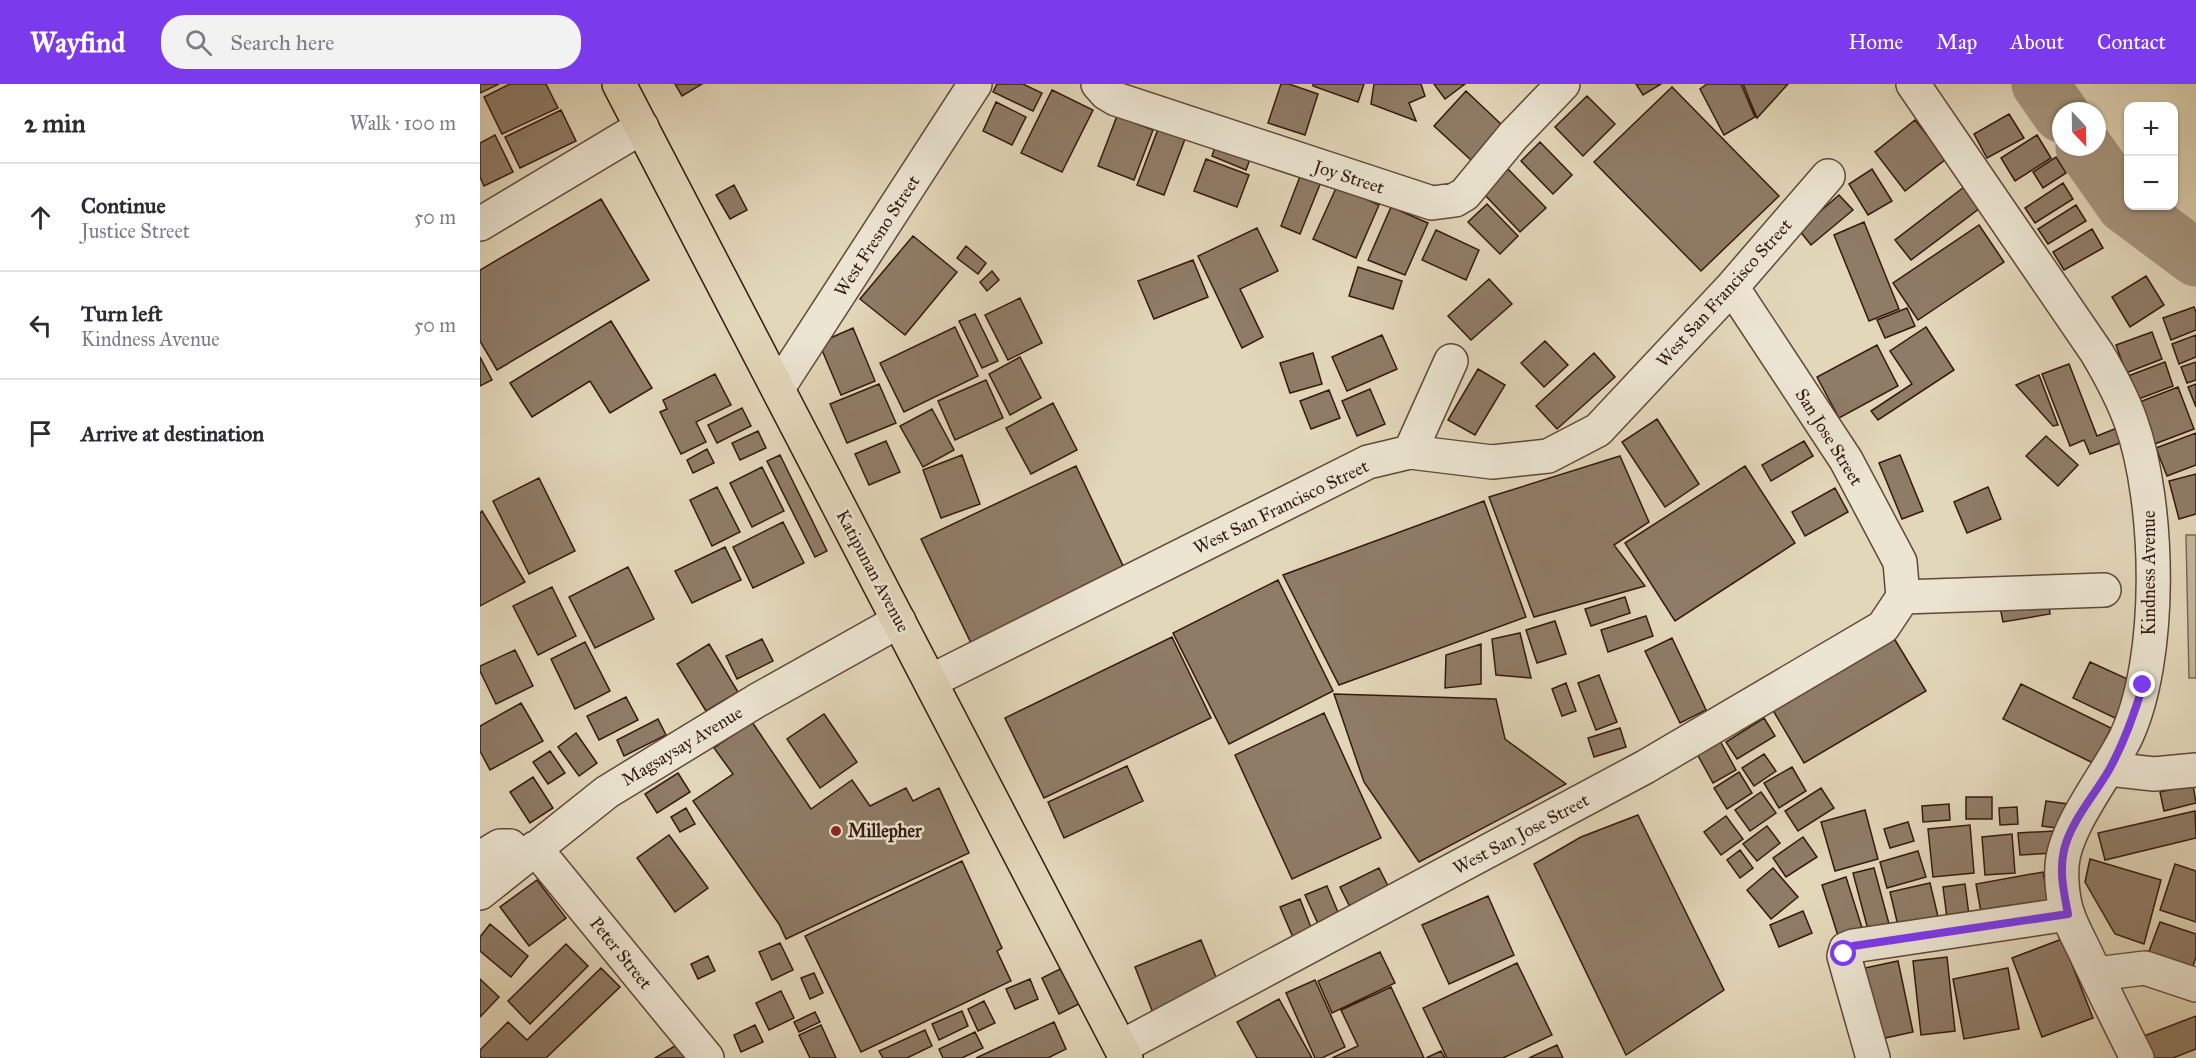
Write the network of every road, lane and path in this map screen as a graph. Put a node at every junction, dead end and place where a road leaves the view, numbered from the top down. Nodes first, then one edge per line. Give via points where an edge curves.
1 (619, 84) edge
2 (975, 84) edge
3 (1098, 84) edge
4 (1563, 84) edge
5 (1913, 84) edge
6 (642, 127) junction
7 (1828, 176) dead end
8 (480, 224) edge
9 (1732, 287) junction
10 (1451, 361) dead end
11 (778, 388) junction
12 (1410, 452) junction
13 (2104, 590) dead end
14 (1903, 597) junction
15 (899, 621) junction
16 (931, 681) junction
17 (2109, 770) junction
18 (2196, 770) edge
19 (528, 854) junction
20 (480, 858) edge
21 (480, 893) edge
22 (2068, 914) junction
23 (2096, 974) junction
24 (2196, 985) edge
25 (1124, 1053) edge
26 (707, 1058) edge
27 (1873, 1058) edge
28 (2137, 1058) edge

1 - 6 main road, Katipunan Avenue
2 - 11 street, West Fresno Street
3 - 4 street, Joy Street via 1116,99 1432,203 1466,194 1520,128
5 - 17 street, Kindness Avenue via 2097,353 2134,433 2150,516 2152,614 2143,685 2127,735
6 - 8 street
6 - 11 main road, Katipunan Avenue
7 - 9 street, West San Francisco Street
9 - 12 street, West San Francisco Street via 1598,430 1548,456 1492,462
9 - 14 street, San Jose Street via 1846,460 1900,562
10 - 12 street
11 - 15 main road, Katipunan Avenue
12 - 16 street, West San Francisco Street via 1368,462
13 - 14 street
14 - 25 street, West San Jose Street via 1883,627 1645,767
15 - 16 main road, Katipunan Avenue
15 - 19 street, Magsaysay Avenue via 674,749 607,792
16 - 25 main road, Katipunan Avenue
17 - 18 street via 2154,774
17 - 22 street, Kindness Avenue via 2064,849 2062,885
19 - 20 street via 500,846
19 - 21 street, Magsaysay Avenue
19 - 26 street, Peter Street
22 - 23 street, Kindness Avenue
22 - 27 street via 1846,949 1844,956
23 - 24 street via 2145,968
23 - 28 street, Kindness Avenue

